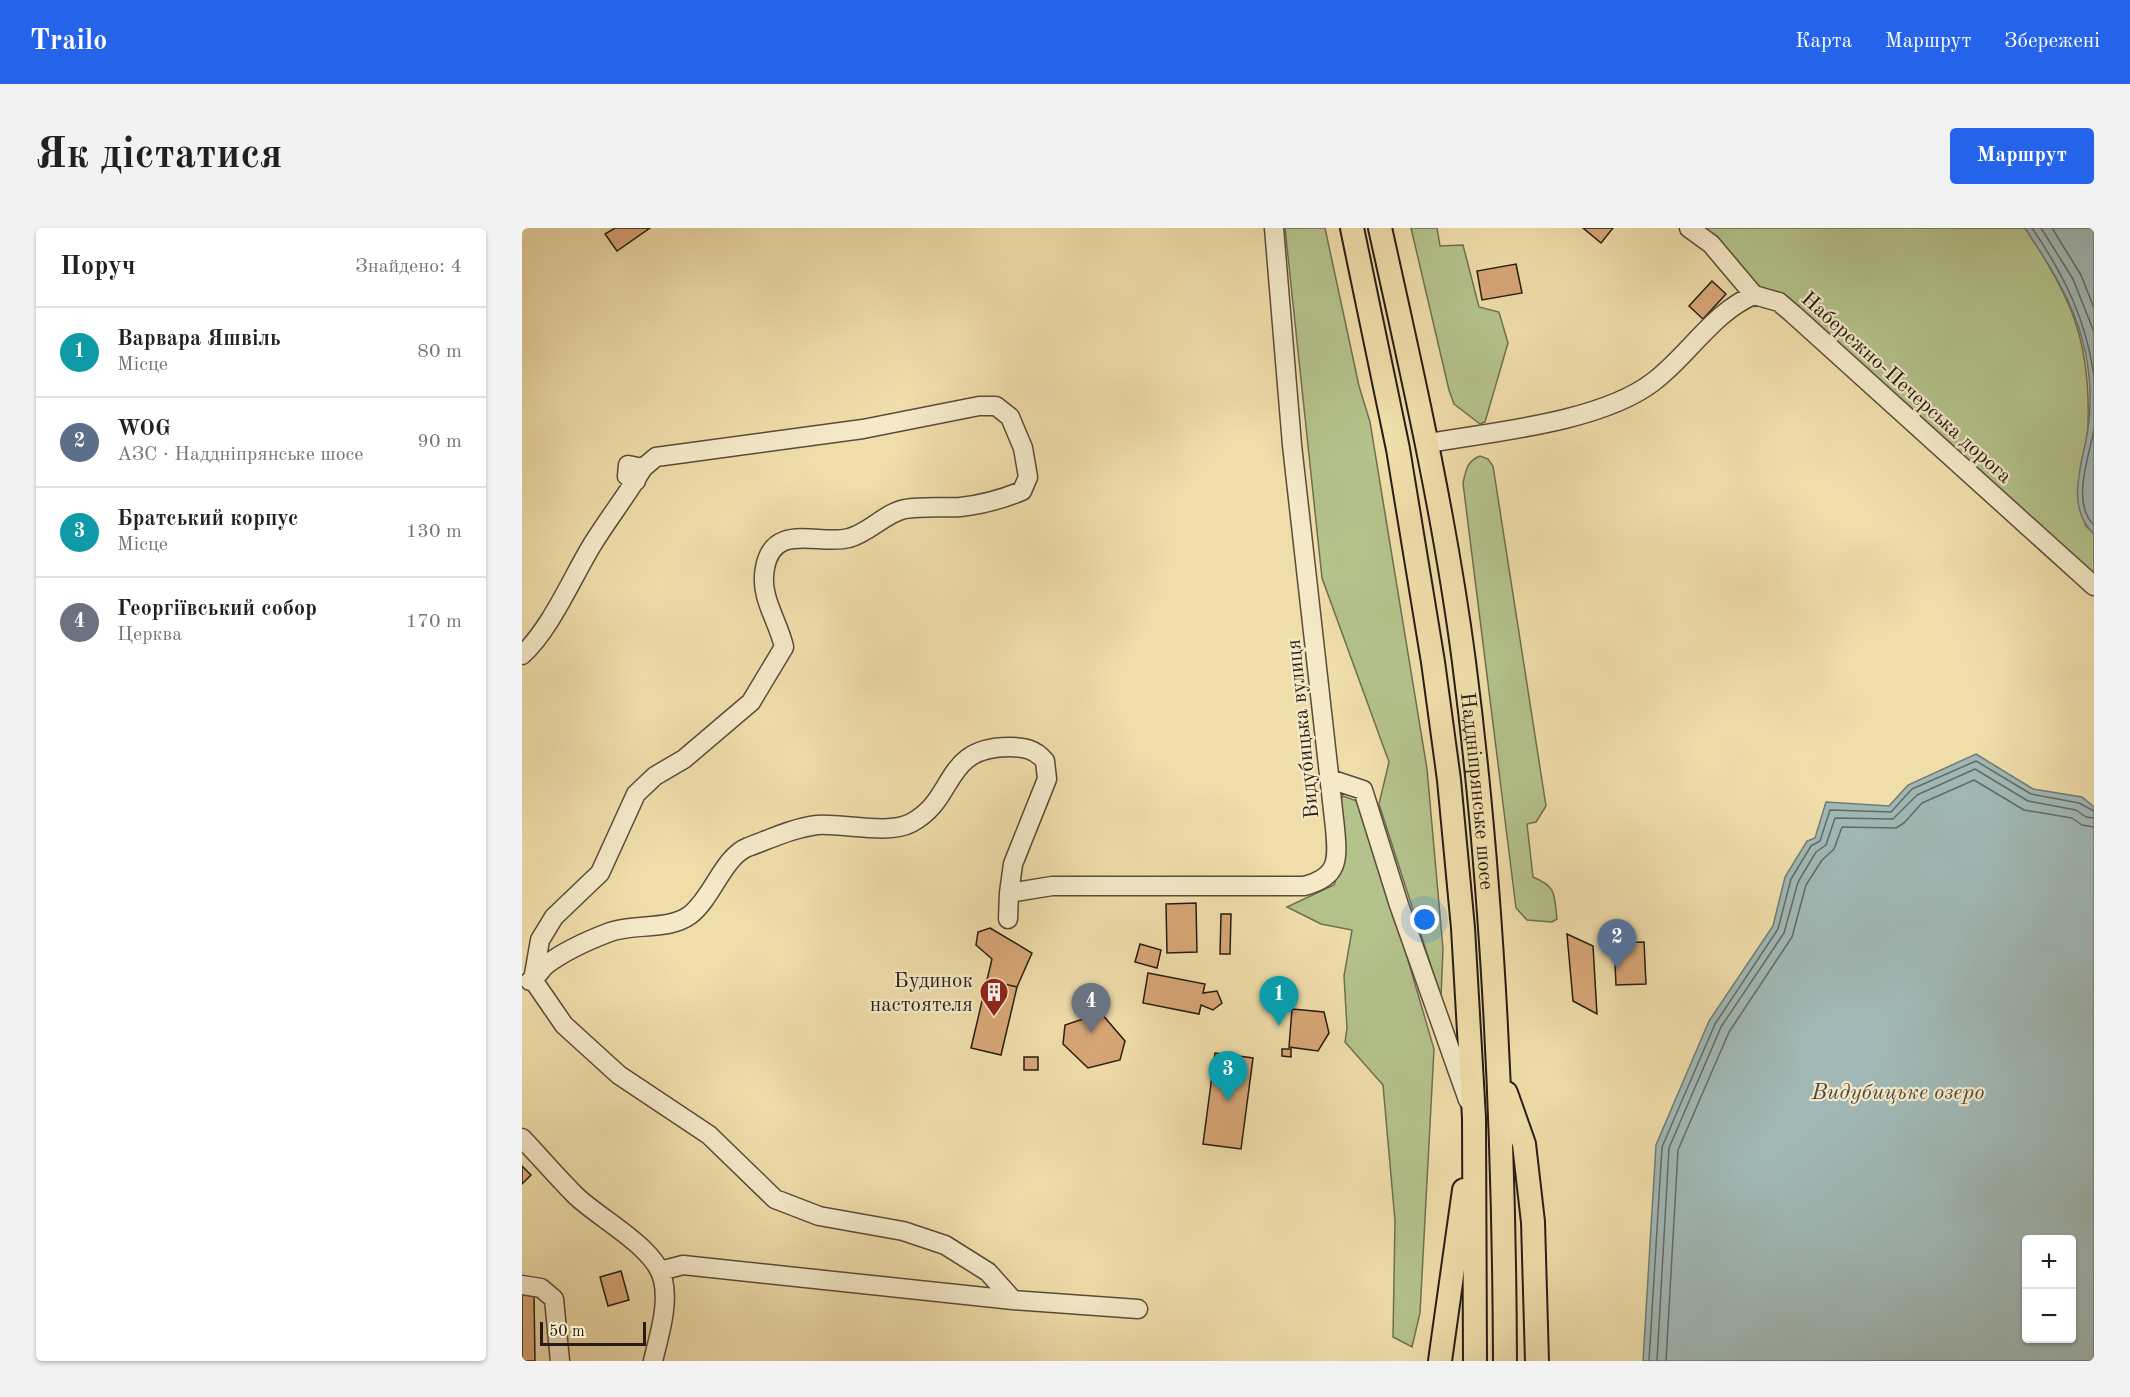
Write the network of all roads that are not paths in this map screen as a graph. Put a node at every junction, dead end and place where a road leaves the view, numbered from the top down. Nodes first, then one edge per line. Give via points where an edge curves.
1 (1274, 228) edge
2 (1352, 228) edge
3 (1380, 228) edge
4 (1689, 228) edge
5 (1754, 296) junction
6 (1428, 443) junction
7 (2094, 586) edge
8 (522, 655) edge
9 (1330, 779) junction
10 (1009, 893) junction
11 (1008, 919) dead end
12 (528, 981) edge
13 (1499, 1072) junction
14 (1474, 1124) junction
15 (522, 1138) edge
16 (660, 1271) junction
17 (522, 1285) edge
18 (1014, 1300) junction
19 (1138, 1309) dead end
20 (560, 1361) edge
21 (653, 1361) edge
22 (1440, 1361) edge
23 (1475, 1361) edge
24 (1505, 1361) edge
25 (1537, 1361) edge

1 - 9 street, Видубицька вулиця via 1292,445
2 - 14 main road, Наддніпрянське шосе via 1398,449 1433,662 1463,928
3 - 6 main road, Наддніпрянське шосе
4 - 5 street via 1711,244
5 - 6 street via 1721,316 1652,383 1615,402 1573,416
5 - 7 street, Набережно-Печерська дорога via 1779,302
6 - 13 main road, Наддніпрянське шосе via 1464,659 1478,777 1492,928
8 - 12 street via 639,474 656,457 863,429 979,406 996,406 1010,417 1023,448 1028,477 1022,491 964,506 903,509 851,538 788,539 774,549 765,567 764,595 784,646 751,702 636,794 600,873 554,917 540,940
9 - 10 street, Видубицька вулиця via 1338,854 1332,872 1322,881 1304,886 1052,886
9 - 14 street via 1363,790
10 - 11 street
10 - 12 street via 1013,864 1047,779 1045,761 1022,747 984,749 968,757 957,767 929,812 909,824 801,827 744,849 733,857 707,898 688,916 660,925 613,931 581,944
12 - 18 street via 564,1025 611,1068 709,1135 775,1199 807,1212 903,1231 945,1245 988,1272
13 - 24 main road, Наддніпрянське шосе
13 - 25 main road via 1524,1144 1533,1222
14 - 22 main road
14 - 23 main road, Наддніпрянське шосе
15 - 16 street via 576,1196 623,1231
16 - 18 street via 684,1265
16 - 21 street via 664,1306
17 - 20 street via 541,1288 554,1299
18 - 19 street

